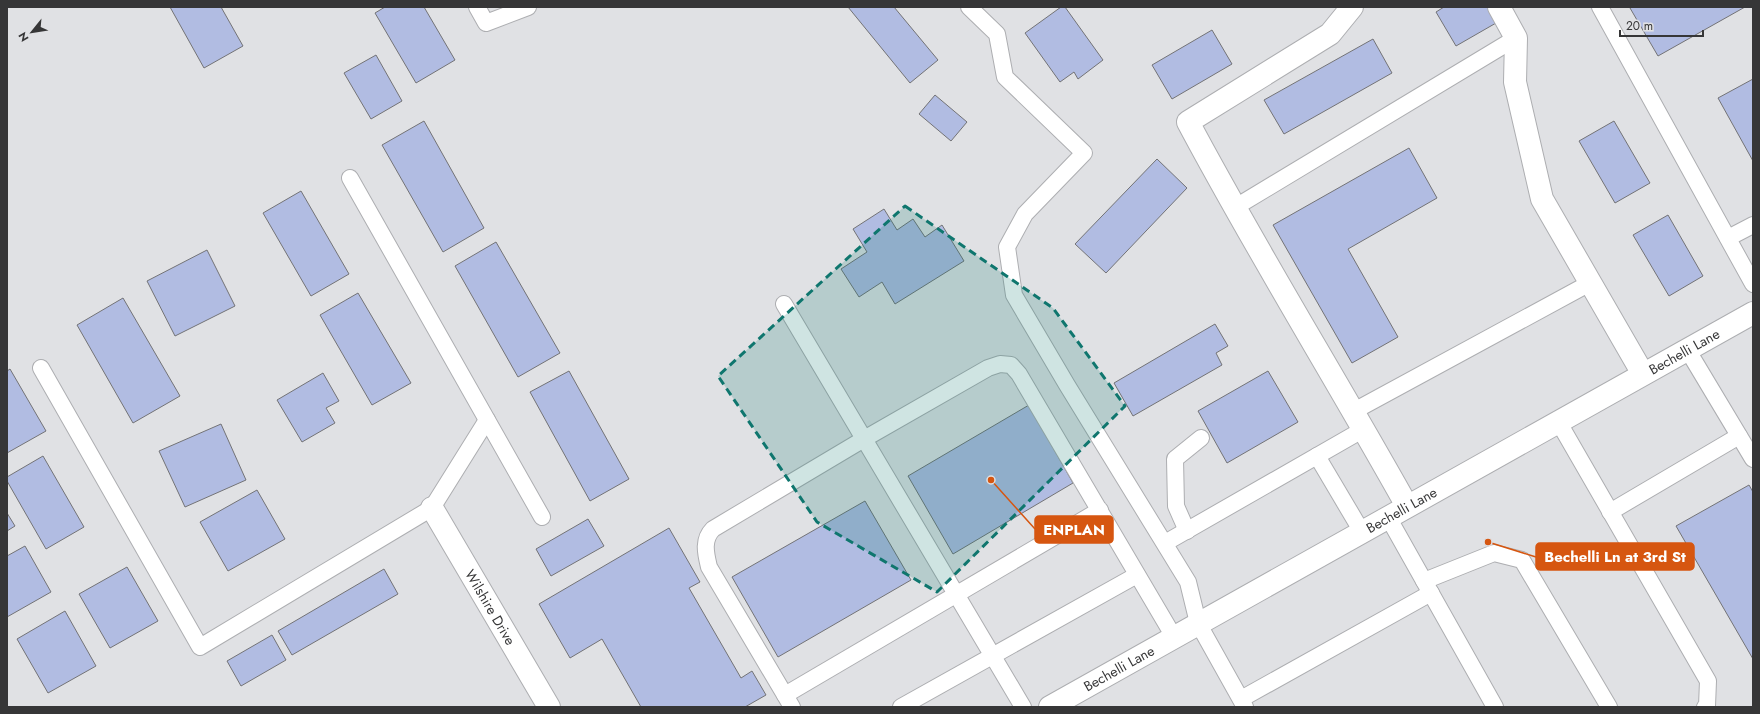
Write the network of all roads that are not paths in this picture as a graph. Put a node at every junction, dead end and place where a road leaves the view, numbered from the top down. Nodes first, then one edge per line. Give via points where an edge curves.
1 (477, 7) edge
2 (528, 7) edge
3 (969, 7) edge
4 (1352, 7) edge
5 (1499, 7) edge
6 (1600, 7) edge
7 (1516, 38) junction
8 (350, 178) dead end
9 (1234, 208) junction
10 (1753, 225) edge
11 (1728, 238) junction
12 (1590, 282) junction
13 (1753, 284) edge
14 (784, 304) dead end
15 (1753, 313) edge
16 (1687, 349) junction
17 (41, 368) dead end
18 (1643, 374) junction
19 (487, 420) junction
20 (1359, 420) junction
21 (1558, 421) junction
22 (1739, 436) junction
23 (1201, 438) dead end
24 (864, 439) junction
25 (1317, 456) junction
26 (1753, 459) edge
27 (432, 508) junction
28 (1100, 510) junction
29 (1397, 512) junction
30 (1612, 515) junction
31 (542, 517) dead end
32 (1187, 531) junction
33 (1362, 532) junction
34 (1165, 543) junction
35 (1137, 575) junction
36 (1427, 587) junction
37 (956, 595) junction
38 (1198, 623) junction
39 (1174, 636) junction
40 (993, 656) junction
41 (789, 701) edge
42 (1243, 703) edge
43 (549, 707) edge
44 (901, 707) edge
45 (1023, 707) edge
46 (1050, 707) edge
47 (1495, 707) edge
48 (1609, 707) edge
49 (1705, 707) edge

1 - 2 lane via 486,23
3 - 34 lane via 997,34 1005,77 1084,153 1025,214 1008,247 1014,295
4 - 9 street via 1330,34 1188,122
5 - 7 street
6 - 11 lane
7 - 9 lane
7 - 12 street via 1515,82 1542,199
8 - 19 lane
9 - 20 street
10 - 11 lane
11 - 13 lane
12 - 18 street
12 - 20 lane
14 - 24 lane
15 - 16 street, Bechelli Lane
16 - 18 street, Bechelli Lane
16 - 22 lane
17 - 27 lane via 200,646
18 - 21 street, Bechelli Lane
19 - 27 lane
19 - 31 lane
20 - 25 lane
20 - 29 street
21 - 29 street, Bechelli Lane
21 - 30 lane
22 - 26 lane
22 - 30 lane
23 - 32 lane via 1175,459 1176,506
24 - 28 lane via 988,368 1000,364 1011,365 1019,374
24 - 37 lane
24 - 41 lane via 707,535 706,552 709,567
25 - 32 lane
25 - 33 lane
27 - 43 street, Wilshire Drive
28 - 35 lane
28 - 37 lane
29 - 33 street, Bechelli Lane
29 - 36 lane
30 - 49 lane via 1708,680
32 - 34 lane
33 - 38 street, Bechelli Lane
34 - 38 lane via 1188,582
35 - 39 lane
35 - 40 lane
36 - 42 lane
36 - 47 lane
36 - 48 lane via 1494,553 1522,560
37 - 40 lane
37 - 41 lane
38 - 39 street, Bechelli Lane
38 - 42 lane
39 - 46 street, Bechelli Lane
40 - 44 lane
40 - 45 lane

